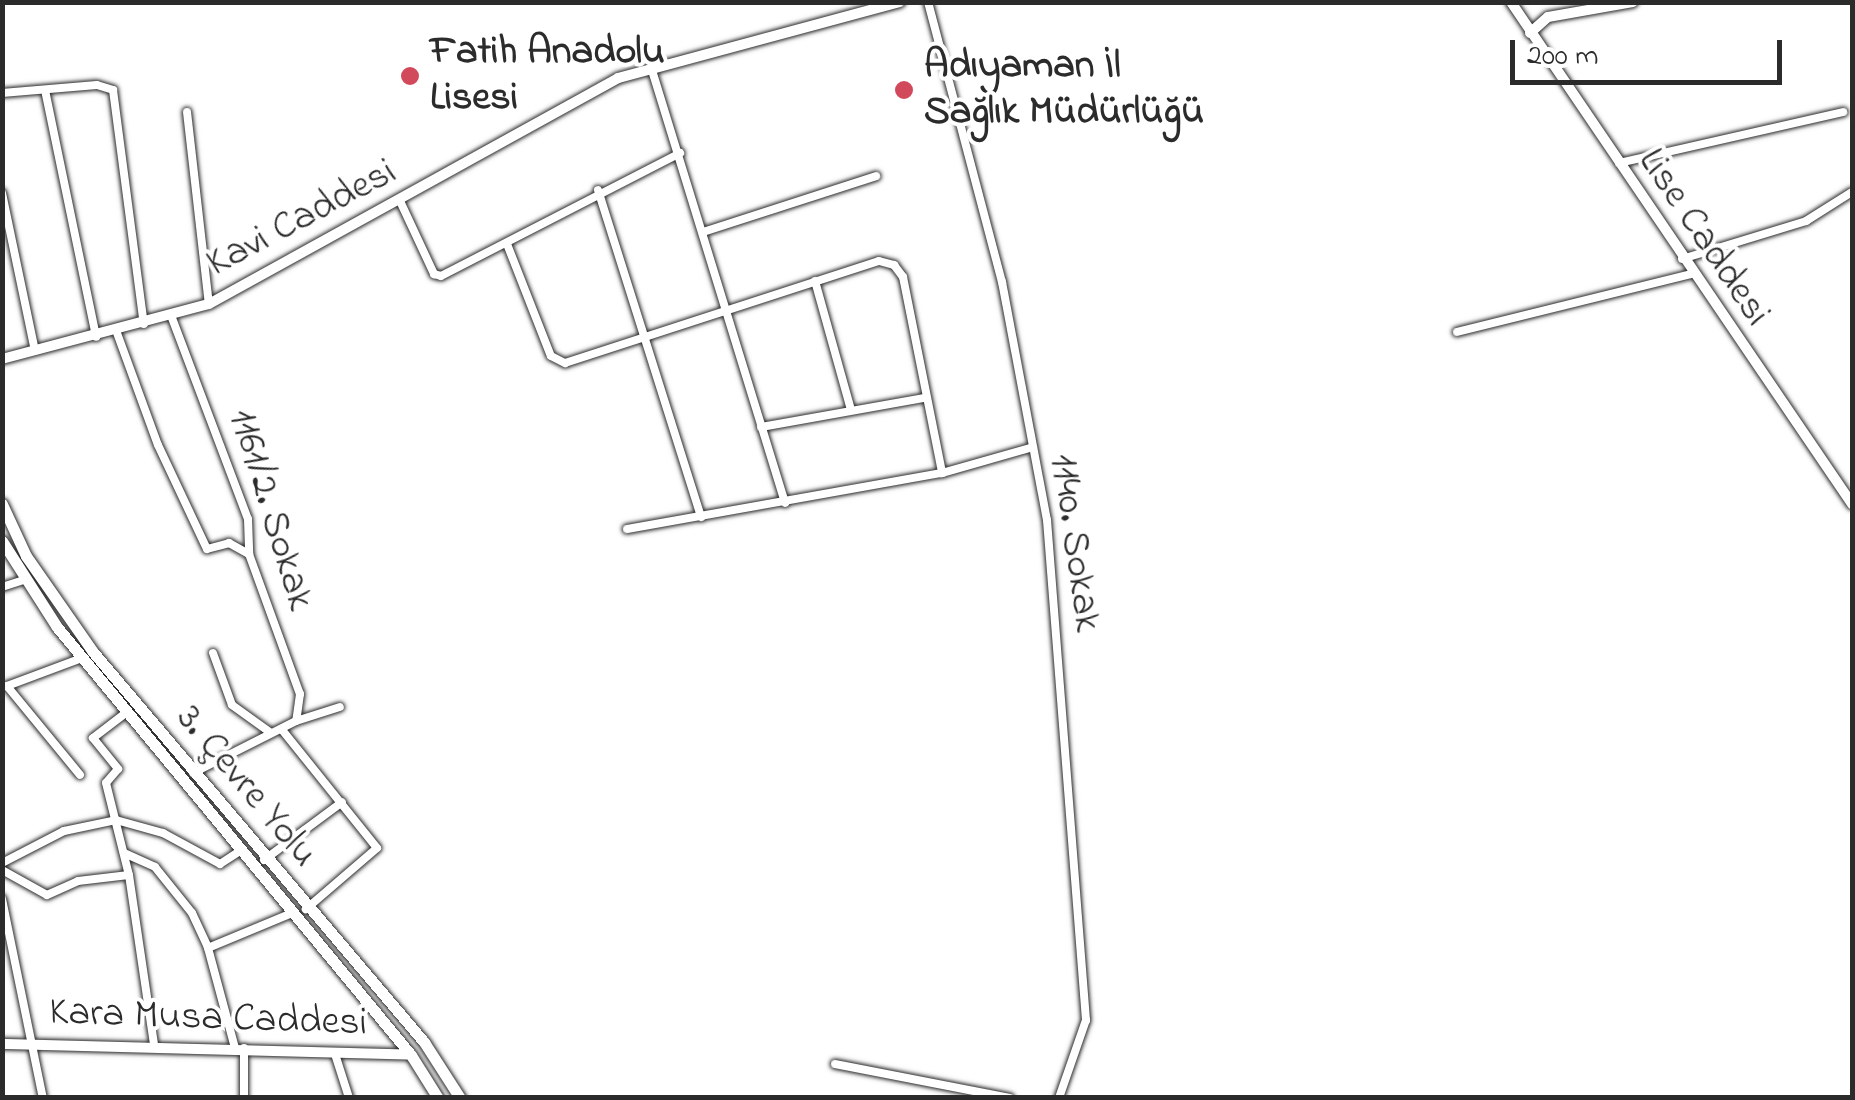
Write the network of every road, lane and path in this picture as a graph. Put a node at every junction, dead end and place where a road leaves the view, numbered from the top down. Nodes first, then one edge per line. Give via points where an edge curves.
1 (900, 2) edge
2 (928, 2) edge
3 (1511, 2) edge
4 (1633, 2) edge
5 (1530, 32) junction
6 (651, 67) junction
7 (45, 90) junction
8 (2, 94) edge
9 (186, 112) dead end
10 (1843, 112) dead end
11 (680, 153) junction
12 (1616, 164) junction
13 (876, 176) dead end
14 (598, 190) junction
15 (1852, 192) edge
16 (2, 193) edge
17 (400, 201) junction
18 (703, 232) junction
19 (507, 244) junction
20 (1682, 260) junction
21 (1691, 274) junction
22 (816, 281) junction
23 (208, 304) junction
24 (726, 311) junction
25 (172, 318) junction
26 (144, 324) junction
27 (1458, 332) dead end
28 (117, 333) junction
29 (96, 337) junction
30 (644, 338) junction
31 (35, 351) junction
32 (2, 359) edge
33 (924, 398) junction
34 (850, 410) junction
35 (761, 427) junction
36 (1030, 448) junction
37 (942, 473) junction
38 (785, 503) junction
39 (2, 504) edge
40 (1852, 504) edge
41 (701, 517) junction
42 (626, 529) dead end
43 (2, 541) edge
44 (249, 554) junction
45 (23, 580) junction
46 (2, 587) edge
47 (213, 653) dead end
48 (82, 658) junction
49 (5, 687) edge
50 (340, 707) dead end
51 (127, 712) junction
52 (296, 721) junction
53 (283, 731) junction
54 (271, 732) junction
55 (193, 773) junction
56 (80, 775) dead end
57 (342, 802) junction
58 (116, 820) junction
59 (240, 851) junction
60 (124, 853) junction
61 (264, 860) junction
62 (2, 866) edge
63 (128, 875) junction
64 (2, 899) edge
65 (306, 909) junction
66 (292, 913) junction
67 (208, 948) junction
68 (2, 962) edge
69 (15, 962) junction
70 (2, 1044) edge
71 (36, 1044) junction
72 (154, 1045) junction
73 (240, 1048) junction
74 (334, 1054) junction
75 (411, 1055) junction
76 (835, 1064) dead end
77 (43, 1098) edge
78 (244, 1098) edge
79 (350, 1098) edge
80 (438, 1098) edge
81 (460, 1098) edge
82 (1010, 1098) edge
83 (1060, 1098) edge

1 - 6 street, Kavi Caddesi
2 - 36 street, 1140. Sokak via 1006,299
3 - 5 street, Lise Caddesi
4 - 5 street via 1548,17
5 - 12 street, Lise Caddesi
6 - 11 street
6 - 17 street, Kavi Caddesi via 592,90
7 - 8 street
7 - 26 street via 113,90
7 - 29 street
9 - 23 street
10 - 12 street
11 - 14 street
11 - 18 street
12 - 20 street, Lise Caddesi
13 - 18 street
14 - 19 street
14 - 30 street
15 - 20 street via 1806,222
16 - 31 street
17 - 19 street via 434,274
17 - 23 street, Kavi Caddesi
18 - 24 street
19 - 30 street via 555,360 570,362
20 - 21 street, Lise Caddesi
21 - 27 street
21 - 40 street, Lise Caddesi
22 - 24 street
22 - 33 street via 879,262 897,267
22 - 34 street
23 - 25 street, Kavi Caddesi
24 - 30 street
24 - 35 street
25 - 26 street, Kavi Caddesi
25 - 44 street, 1161/2. Sokak via 234,474 248,519
26 - 28 street, Kavi Caddesi
28 - 29 street, Kavi Caddesi
28 - 44 street via 158,445 207,549 229,543
29 - 31 street, Kavi Caddesi
30 - 41 street
31 - 32 street, Kavi Caddesi
33 - 34 street
33 - 37 street
34 - 35 street
35 - 38 street
36 - 37 street
36 - 83 street, 1140. Sokak via 1047,520 1086,1020
37 - 38 street
38 - 41 street
39 - 55 main road, 3. Çevre Yolu via 53,597
41 - 42 street
43 - 45 main road, 3. Çevre Yolu
44 - 52 street, 1161/2. Sokak via 300,694
45 - 46 street
45 - 48 main road, 3. Çevre Yolu
47 - 54 street via 232,705
48 - 49 street
48 - 51 main road, 3. Çevre Yolu
49 - 56 street
50 - 52 street
51 - 58 street via 93,738 118,769 106,784
51 - 59 main road, 3. Çevre Yolu
52 - 53 street
53 - 54 street
53 - 57 street
54 - 55 street
55 - 61 main road, 3. Çevre Yolu
57 - 61 street
57 - 65 street via 369,833 375,856
58 - 59 street via 164,832 220,864
58 - 60 street
58 - 62 street via 64,832
59 - 66 main road, 3. Çevre Yolu
60 - 63 street
60 - 67 street via 155,867 192,913
61 - 65 main road, 3. Çevre Yolu
62 - 63 street via 46,895 78,881
63 - 72 street
64 - 69 street
65 - 81 main road, 3. Çevre Yolu via 428,1048
66 - 67 street
66 - 75 main road, 3. Çevre Yolu
67 - 73 street
68 - 69 street
69 - 71 street
70 - 71 street, Kara Musa Caddesi
71 - 72 street, Kara Musa Caddesi
71 - 77 street
72 - 73 street, Kara Musa Caddesi
73 - 74 street, Kara Musa Caddesi
73 - 78 street
74 - 75 street, Kara Musa Caddesi
74 - 79 street
75 - 80 main road, 3. Çevre Yolu
76 - 82 street

